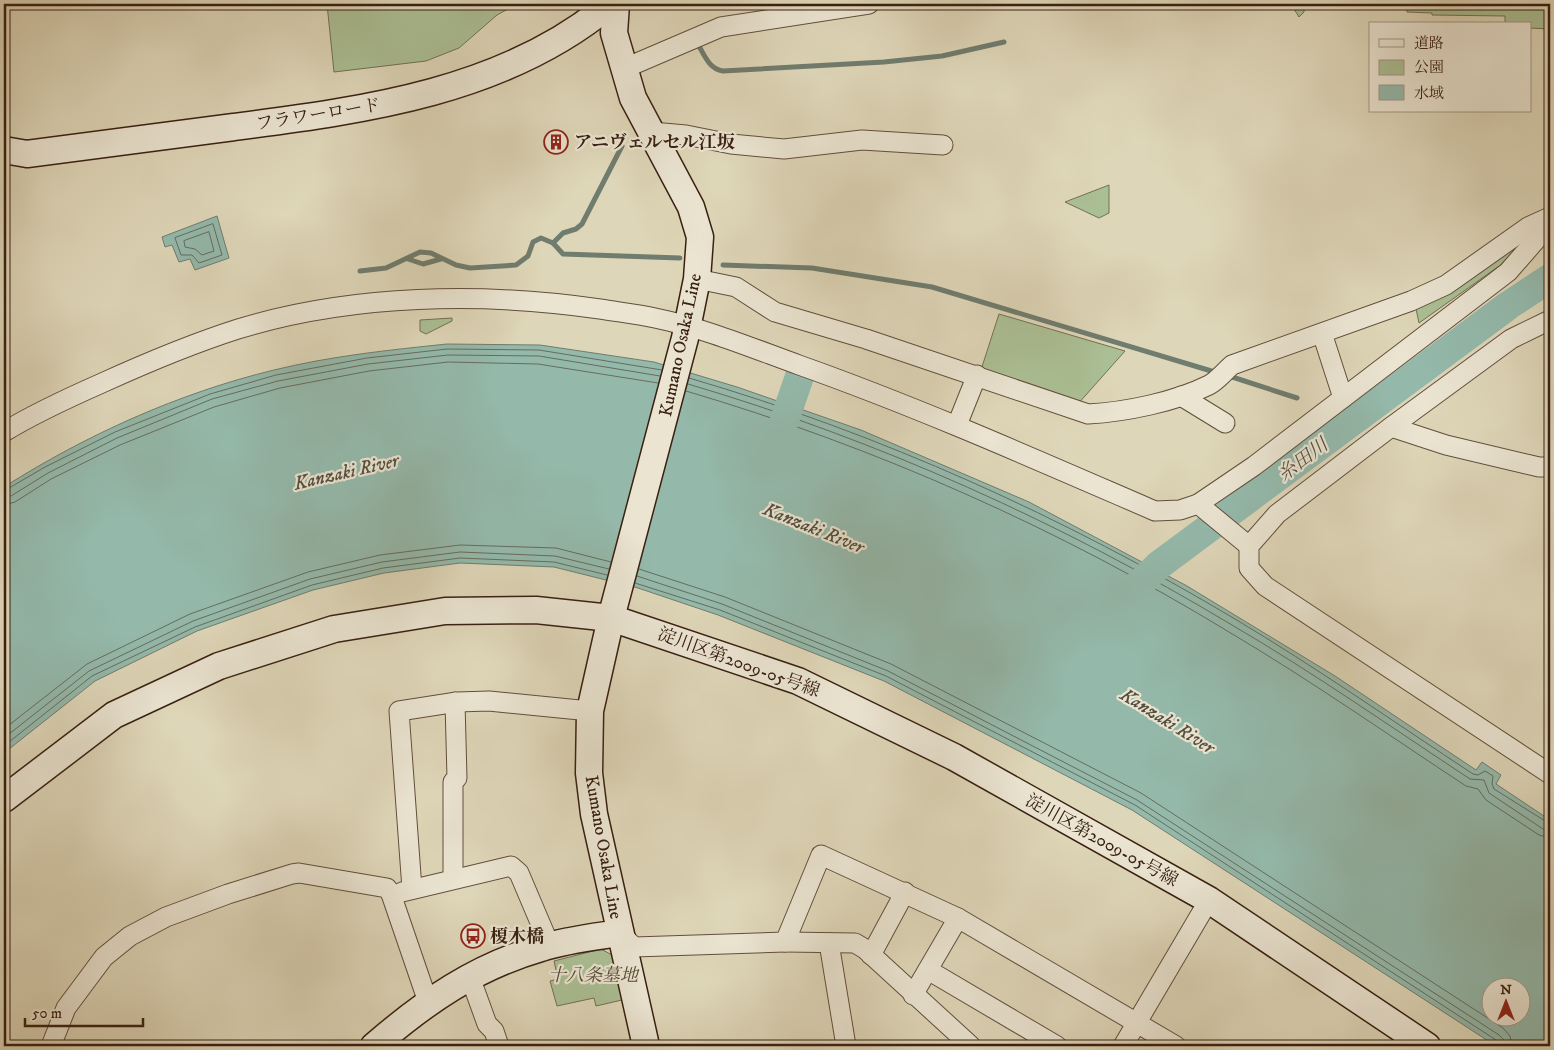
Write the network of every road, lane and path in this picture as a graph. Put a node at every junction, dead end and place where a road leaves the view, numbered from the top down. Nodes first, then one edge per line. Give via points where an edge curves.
1 (610, 4) edge
2 (616, 4) edge
3 (869, 4) edge
4 (804, 9) edge
5 (623, 69) junction
6 (652, 132) junction
7 (944, 145) dead end
8 (4, 150) edge
9 (1550, 217) edge
10 (1550, 224) edge
11 (697, 279) junction
12 (1550, 320) edge
13 (686, 332) junction
14 (1322, 333) junction
15 (977, 375) junction
16 (1182, 396) junction
17 (1343, 398) junction
18 (1225, 423) dead end
19 (957, 425) junction
20 (1391, 427) junction
21 (4, 432) edge
22 (1550, 467) edge
23 (1202, 508) junction
24 (1243, 542) junction
25 (613, 613) junction
26 (455, 702) junction
27 (590, 711) junction
28 (1550, 774) edge
29 (4, 799) edge
30 (453, 880) junction
31 (412, 889) junction
32 (905, 892) junction
33 (391, 894) junction
34 (1209, 900) junction
35 (958, 918) junction
36 (620, 932) junction
37 (785, 942) junction
38 (829, 943) junction
39 (550, 946) junction
40 (871, 954) junction
41 (928, 970) junction
42 (470, 977) junction
43 (913, 994) junction
44 (428, 1002) junction
45 (1137, 1023) junction
46 (1054, 1045) edge
47 (51, 1046) edge
48 (374, 1046) edge
49 (499, 1046) edge
50 (646, 1046) edge
51 (846, 1046) edge
52 (971, 1046) edge
53 (1123, 1046) edge
54 (1176, 1046) edge
55 (1427, 1046) edge

1 - 8 street, フラワーロード via 583,26 542,51 418,97 330,115 27,154
2 - 5 street, Kumano Osaka Line via 614,33
3 - 4 street
4 - 5 street via 721,28
5 - 6 street, Kumano Osaka Line via 633,98
6 - 7 street via 784,149 862,140
6 - 11 street, Kumano Osaka Line via 691,207 700,237
9 - 14 street via 1528,227 1446,285
10 - 17 street via 1508,272
11 - 13 street, Kumano Osaka Line
11 - 15 street via 736,287 775,312
12 - 20 street via 1511,338
13 - 19 street via 843,380
13 - 21 street via 652,317 558,303 468,298 401,300 333,309 239,329 142,365 35,414
13 - 25 street, Kumano Osaka Line
14 - 16 street via 1232,365 1210,384
14 - 17 street
15 - 16 street via 1088,414 1111,413
15 - 19 street
16 - 18 street
17 - 23 street
19 - 23 street via 1154,511
20 - 22 street via 1446,445 1539,468
20 - 24 street
23 - 24 street
24 - 28 street via 1250,568 1265,586
25 - 27 street, Kumano Osaka Line
25 - 29 street, 淀川区第2009-05号線 via 446,611 334,629 219,666 114,715
25 - 34 street, 淀川区第2009-05号線 via 798,681 954,757
26 - 27 street via 489,701
26 - 30 street via 457,778 453,782
26 - 31 street via 400,711
27 - 36 street, Kumano Osaka Line via 589,772 594,814
30 - 31 street
30 - 39 street via 511,866 519,873
31 - 33 street
32 - 35 street
32 - 37 street via 821,855
32 - 40 street
33 - 44 street
33 - 47 street via 387,888 299,873 166,917 130,936 104,957 66,1008
34 - 45 street
34 - 55 street, 淀川区第2009-05号線
35 - 41 street
35 - 45 street
36 - 37 street via 634,947
36 - 39 street
36 - 50 street, Kumano Osaka Line
37 - 38 street
38 - 40 street via 855,943
38 - 51 street
39 - 42 street via 485,968
40 - 43 street
41 - 43 street
41 - 46 street
42 - 44 street
42 - 49 street via 487,1024 494,1031
43 - 52 street
44 - 48 street
45 - 53 street
45 - 54 street

